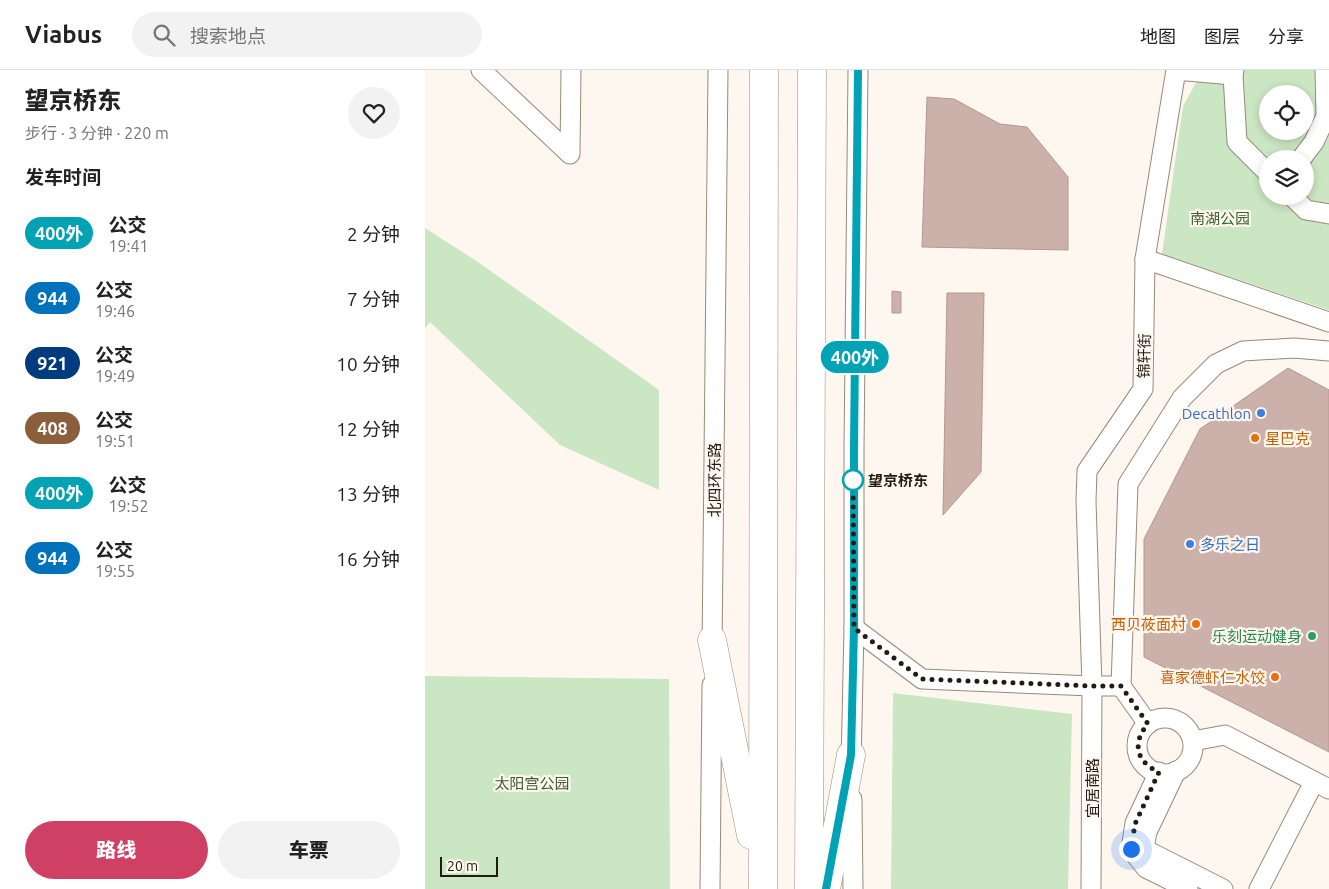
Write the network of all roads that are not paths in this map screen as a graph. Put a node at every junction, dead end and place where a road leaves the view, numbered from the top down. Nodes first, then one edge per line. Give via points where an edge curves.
1 (481, 70) edge
2 (571, 70) edge
3 (718, 70) edge
4 (764, 70) edge
5 (812, 70) edge
6 (858, 70) edge
7 (1176, 70) edge
8 (1325, 70) edge
9 (1233, 73) edge
10 (1308, 150) edge
11 (1259, 164) edge
12 (1301, 205) edge
13 (1329, 214) edge
14 (1145, 259) junction
15 (1329, 322) edge
16 (1329, 351) edge
17 (854, 628) junction
18 (712, 640) junction
19 (1092, 686) junction
20 (1121, 686) junction
21 (1148, 724) junction
22 (1193, 741) junction
23 (851, 755) junction
24 (1167, 772) junction
25 (1322, 786) edge
26 (710, 889) edge
27 (762, 889) edge
28 (809, 889) edge
29 (827, 889) edge
30 (853, 889) edge
31 (1091, 889) edge
32 (1188, 889) edge
33 (1223, 889) edge
34 (1259, 889) edge

1 - 2 street via 570,154
3 - 18 street, 北四环东路
4 - 27 highway
5 - 28 highway
6 - 17 street
7 - 9 street
7 - 14 street, 锦轩街
8 - 10 street via 1327,116
9 - 11 street via 1237,142
12 - 13 street via 1306,210
14 - 15 street
14 - 19 street, 锦轩街 via 1143,389 1087,471
16 - 20 street via 1294,348 1243,350 1216,364 1182,398 1128,484
17 - 19 street via 922,679
17 - 23 street
18 - 26 street, 北四环东路
18 - 27 highway
19 - 20 street
19 - 31 street, 宜居南路
20 - 21 street
21 - 22 street via 1156,719 1175,720 1190,732
21 - 24 street via 1139,738 1139,756 1151,769
22 - 24 street via 1189,760 1183,767
22 - 25 street via 1225,735
23 - 29 highway
23 - 30 street
24 - 32 street via 1135,824 1131,849 1146,868
24 - 33 street via 1144,849
25 - 34 street

